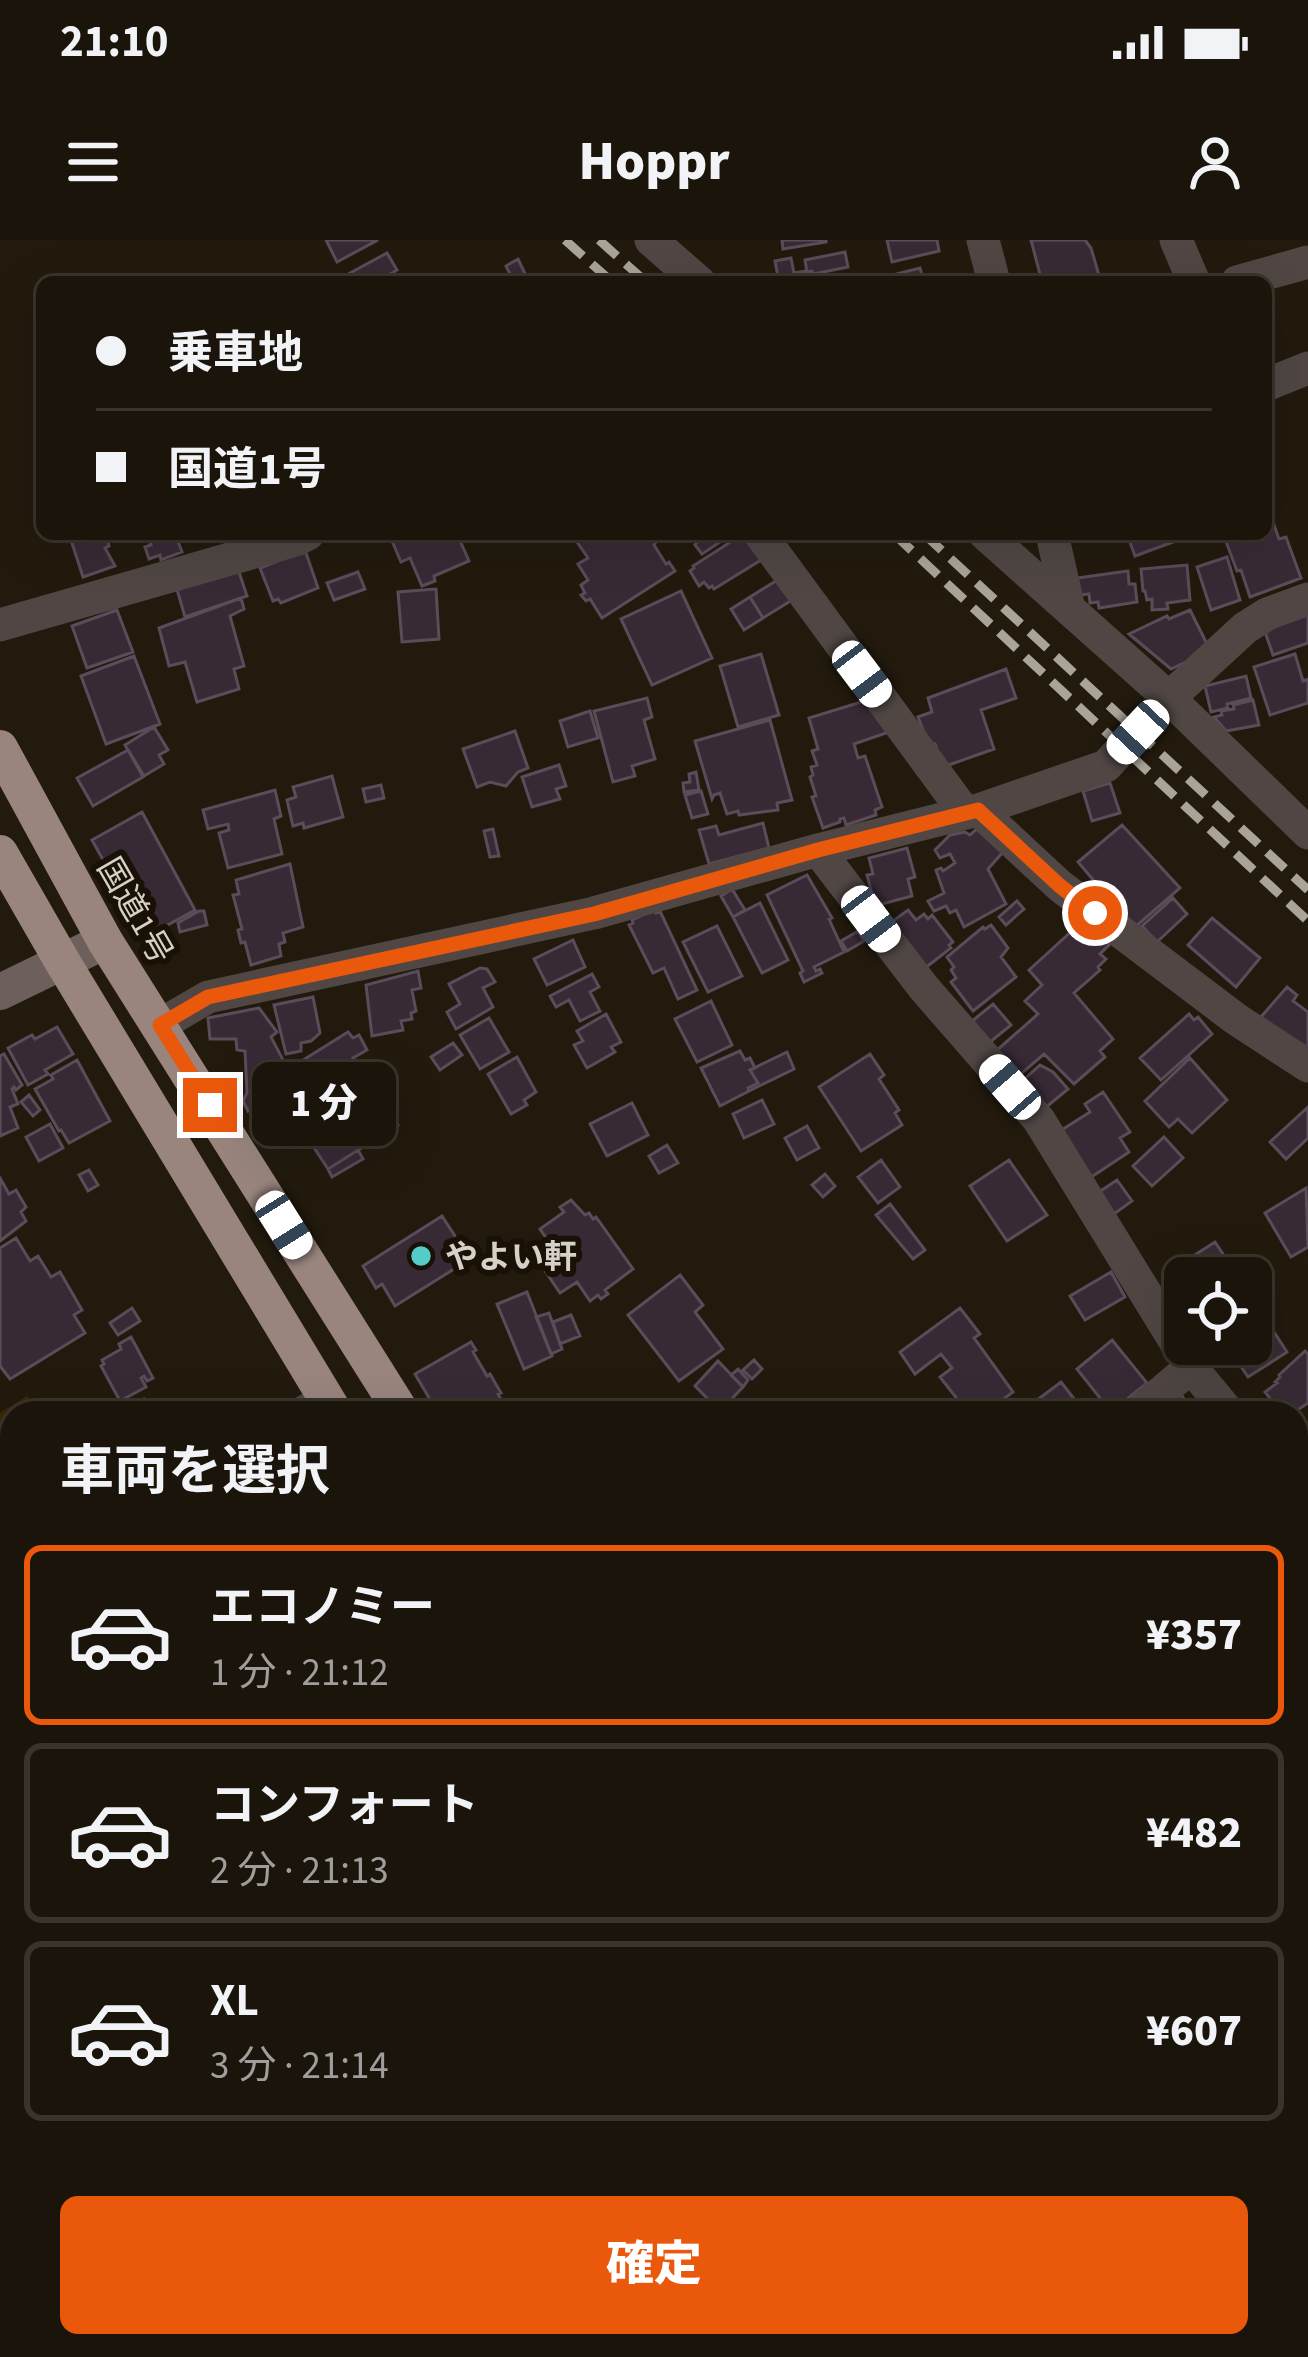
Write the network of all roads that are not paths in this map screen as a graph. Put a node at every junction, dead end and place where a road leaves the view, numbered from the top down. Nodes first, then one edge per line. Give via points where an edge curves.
1 (651, 240) edge
2 (983, 240) edge
3 (1176, 240) edge
4 (1308, 262) edge
5 (692, 276) edge
6 (992, 276) edge
7 (1191, 276) edge
8 (1259, 276) edge
9 (1308, 368) edge
10 (1272, 383) edge
11 (296, 540) edge
12 (765, 540) edge
13 (992, 540) edge
14 (1053, 540) edge
15 (1308, 599) edge
16 (1069, 608) junction
17 (0, 625) edge
18 (1169, 698) junction
19 (0, 748) edge
20 (972, 811) junction
21 (1308, 833) edge
22 (818, 850) junction
23 (0, 853) edge
24 (105, 941) junction
25 (62, 961) junction
26 (0, 992) edge
27 (160, 1025) junction
28 (1308, 1066) edge
29 (1191, 1366) junction
30 (316, 1401) edge
31 (395, 1401) edge
32 (1151, 1401) edge
33 (1219, 1401) edge

1 - 5 street
2 - 6 street
3 - 7 street
4 - 8 street
9 - 10 street
11 - 17 street
12 - 20 street
13 - 16 street
14 - 16 street
15 - 18 street via 1245,628
16 - 18 street
18 - 20 street via 1106,766
18 - 21 street
19 - 24 highway, 国道1号
20 - 22 street
20 - 28 street via 1060,886
22 - 27 street via 594,914 208,997
22 - 29 street via 1040,1120
23 - 25 highway
24 - 25 street
24 - 27 highway, 国道1号
25 - 26 street
25 - 30 highway
27 - 31 highway, 国道1号
29 - 32 street
29 - 33 street

